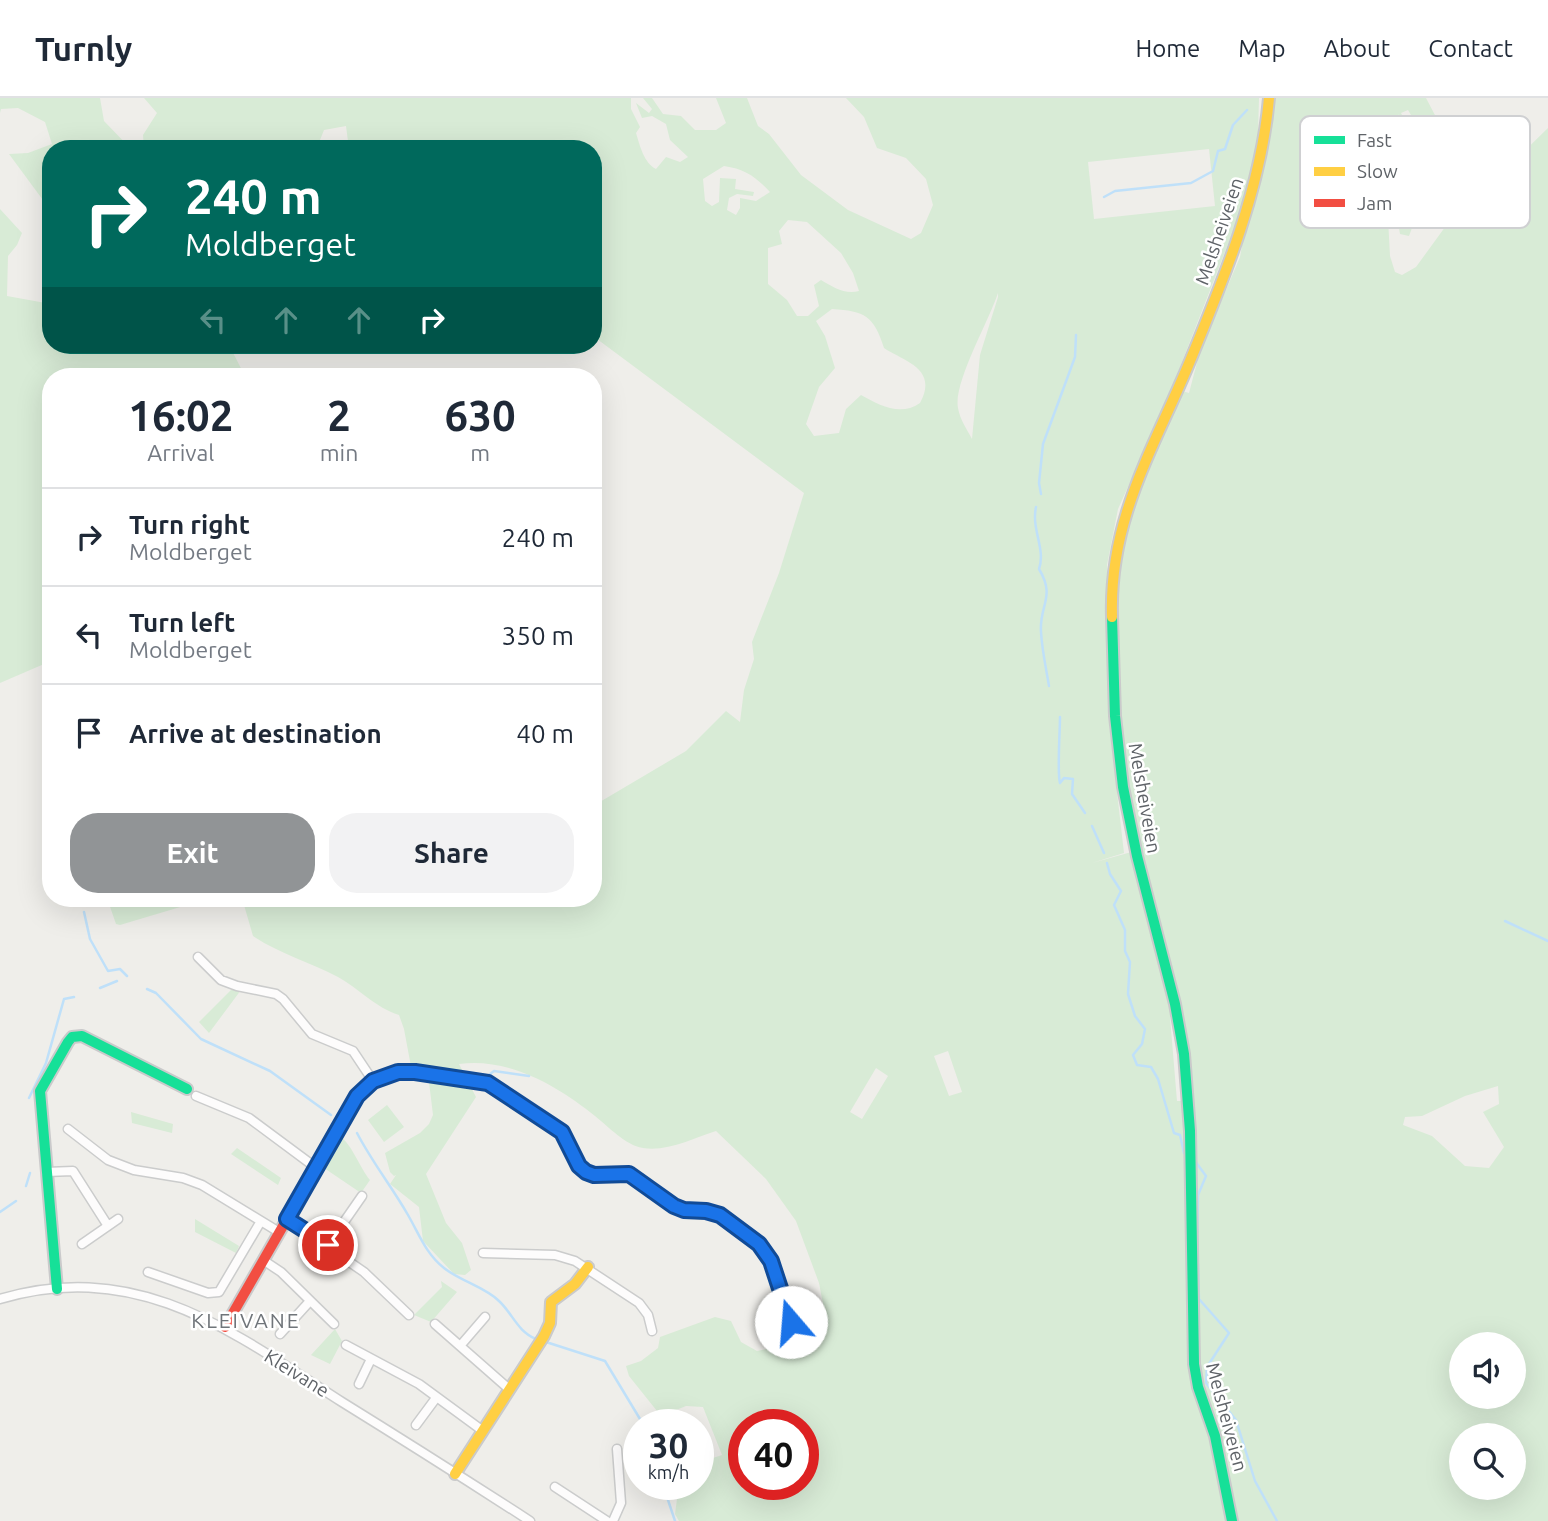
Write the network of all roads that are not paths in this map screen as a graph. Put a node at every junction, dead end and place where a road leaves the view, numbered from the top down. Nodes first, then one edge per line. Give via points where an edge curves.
1 (1269, 98) edge
2 (198, 957) dead end
3 (373, 1081) junction
4 (191, 1092) joint
5 (68, 1129) dead end
6 (315, 1167) junction
7 (46, 1172) junction
8 (362, 1196) dead end
9 (118, 1219) dead end
10 (287, 1219) junction
11 (261, 1221) junction
12 (108, 1226) junction
13 (279, 1232) junction
14 (82, 1244) dead end
15 (328, 1245) junction
16 (483, 1253) dead end
17 (262, 1260) junction
18 (588, 1268) junction
19 (148, 1272) dead end
20 (57, 1289) junction
21 (219, 1292) junction
22 (0, 1299) edge
23 (310, 1301) junction
24 (222, 1302) dead end
25 (409, 1315) dead end
26 (485, 1317) dead end
27 (791, 1322) dead end
28 (334, 1324) dead end
29 (435, 1324) dead end
30 (225, 1327) junction
31 (652, 1331) dead end
32 (280, 1334) dead end
33 (346, 1345) dead end
34 (460, 1346) junction
35 (371, 1359) junction
36 (359, 1384) dead end
37 (509, 1390) junction
38 (436, 1398) junction
39 (416, 1425) dead end
40 (482, 1431) junction
41 (617, 1449) dead end
42 (455, 1474) junction
43 (555, 1487) dead end
44 (530, 1521) edge
45 (607, 1521) edge
46 (613, 1521) edge
47 (1232, 1521) edge

1 - 47 street, Melsheiveien via 1253,192 1190,361 1131,493 1112,581 1118,749 1136,856 1180,1026 1188,1104 1194,1364
2 - 3 street via 221,980 276,994 312,1034 353,1051
3 - 6 street via 353,1102
3 - 27 street via 407,1072 488,1083 562,1132 586,1172 629,1174 679,1209 724,1217 766,1250
4 - 6 street via 249,1118
4 - 7 street via 82,1036 72,1037 40,1091
5 - 11 street via 108,1160 202,1185
6 - 10 street
7 - 12 street via 73,1171
7 - 20 street
8 - 15 street
9 - 12 street
10 - 13 street
10 - 15 street
11 - 13 street
11 - 21 street
12 - 14 street
13 - 17 street
15 - 25 street
16 - 18 street via 555,1255
17 - 23 street
17 - 30 street
18 - 31 street via 639,1303
18 - 37 street via 551,1302 548,1328
19 - 21 street via 208,1293
20 - 22 street, Kleivane
20 - 30 street, Kleivane via 138,1294
21 - 24 street
23 - 28 street
23 - 32 street
26 - 34 street
29 - 34 street
30 - 42 street, Kleivane
33 - 35 street
34 - 37 street
35 - 36 street
35 - 38 street
37 - 40 street
38 - 39 street
38 - 40 street
40 - 42 street
41 - 46 street via 621,1503
42 - 44 street, Kleivane
43 - 45 street

